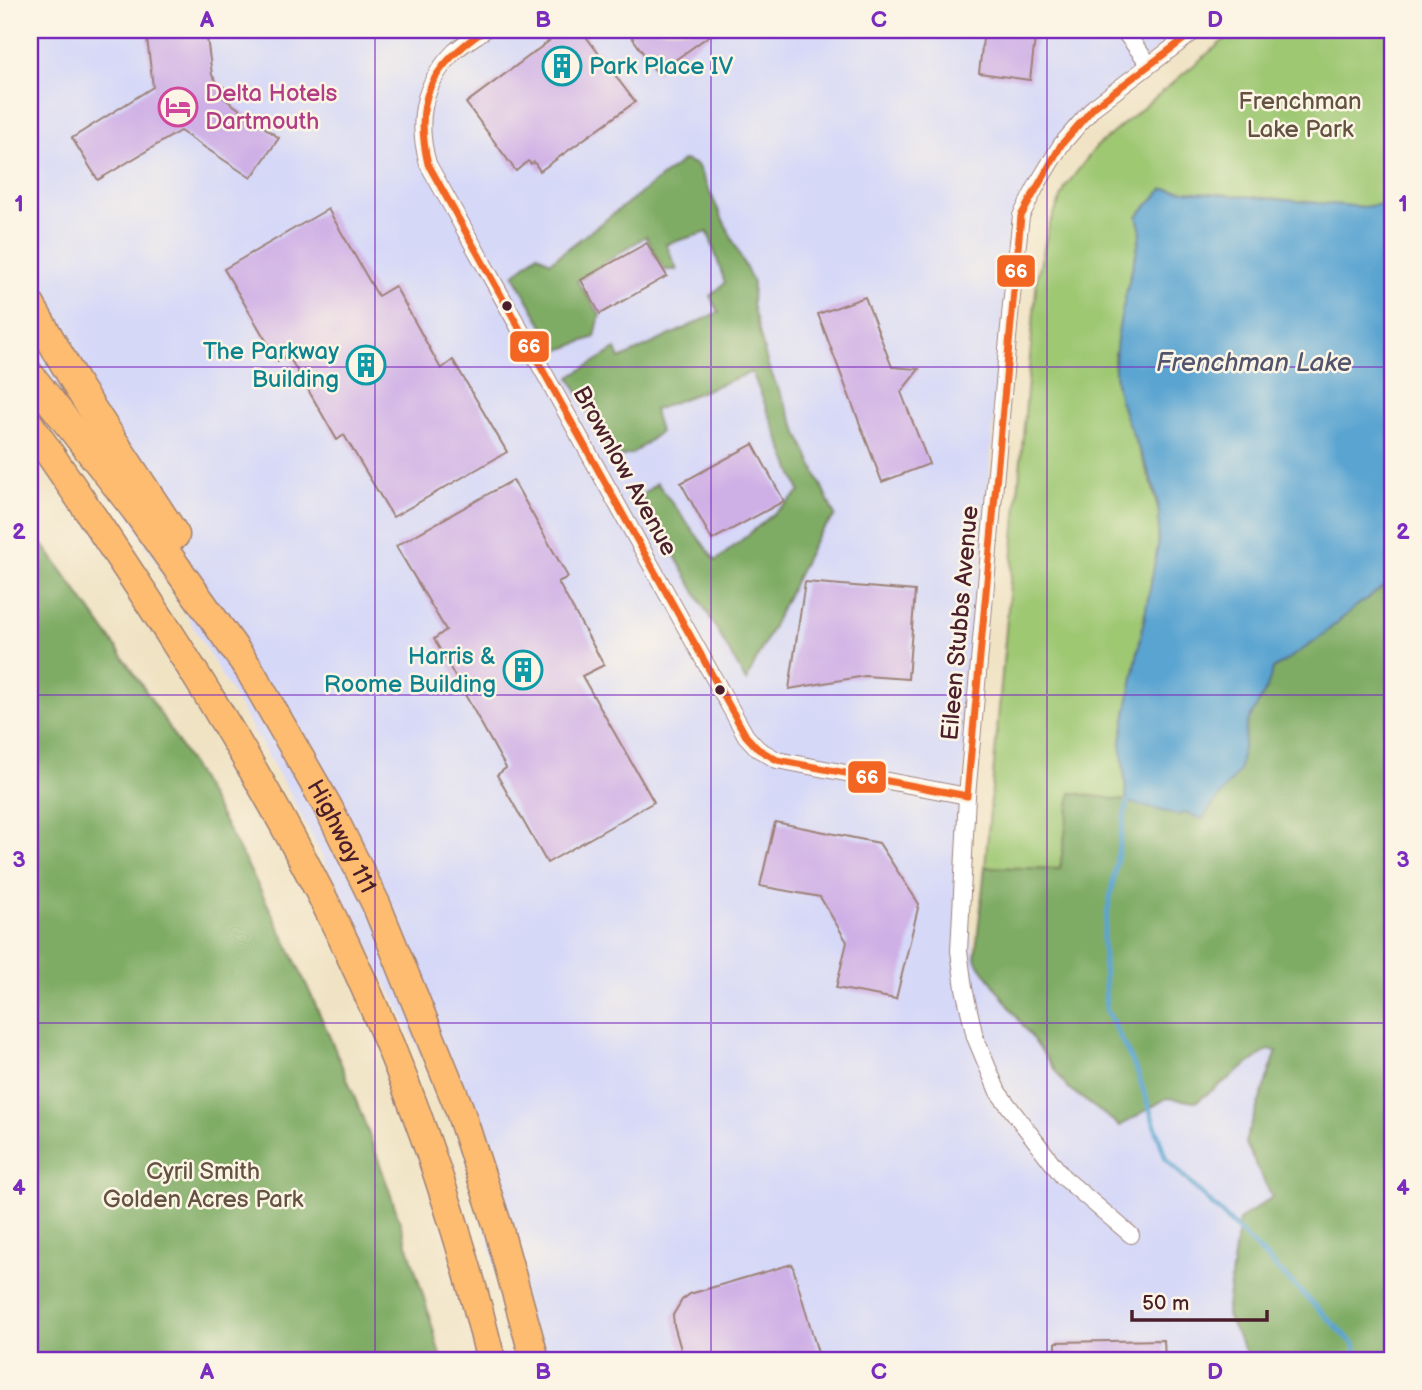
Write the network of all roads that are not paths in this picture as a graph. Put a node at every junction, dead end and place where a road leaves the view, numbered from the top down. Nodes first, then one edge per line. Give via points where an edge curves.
1 (485, 30) edge
2 (1124, 30) edge
3 (1196, 30) edge
4 (1149, 65) junction
5 (30, 304) edge
6 (30, 375) edge
7 (30, 425) edge
8 (30, 445) edge
9 (99, 526) junction
10 (249, 669) junction
11 (967, 796) junction
12 (1130, 1235) dead end
13 (491, 1360) edge
14 (535, 1360) edge

1 - 11 street, Brownlow Avenue via 455,51 430,88 421,120 428,164 746,736 777,760
2 - 4 street
3 - 4 street, Eileen Stubbs Avenue
4 - 11 street, Eileen Stubbs Avenue via 1094,107 1061,145 1021,216
5 - 10 highway via 79,389 188,554
6 - 10 highway, Highway 111 via 135,509
7 - 9 highway, Highway 111
8 - 9 highway
9 - 13 highway, Highway 111 via 238,744 344,941 397,1061 479,1309
10 - 14 highway, Highway 111 via 329,809 412,989 459,1108
11 - 12 street, Eileen Stubbs Avenue via 959,951 975,1037 998,1092 1063,1177

